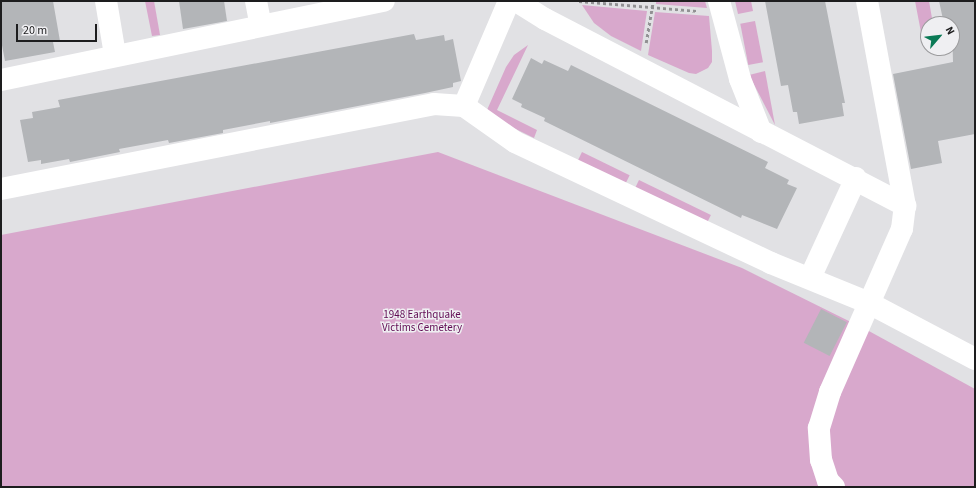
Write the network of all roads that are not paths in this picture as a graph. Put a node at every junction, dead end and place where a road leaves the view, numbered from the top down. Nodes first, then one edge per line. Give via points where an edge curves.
1 (106, 1) edge
2 (256, 1) edge
3 (384, 1) edge
4 (509, 1) edge
5 (516, 1) edge
6 (867, 1) edge
7 (710, 6) edge
8 (261, 26) junction
9 (116, 55) junction
10 (1, 80) edge
11 (464, 106) junction
12 (761, 132) junction
13 (856, 178) junction
14 (1, 189) edge
15 (905, 206) junction
16 (810, 278) junction
17 (869, 303) junction
18 (975, 359) edge
19 (834, 487) edge

1 - 9 lane
2 - 8 lane
3 - 8 lane
4 - 11 lane
5 - 12 lane via 545,19
6 - 15 lane
7 - 12 lane
8 - 9 lane
9 - 10 lane
11 - 14 lane via 434,104
11 - 16 lane via 515,142 771,263
12 - 13 lane
13 - 15 lane
13 - 16 lane
15 - 17 lane via 902,229
16 - 17 lane
17 - 18 lane
17 - 19 lane via 830,392 819,428 820,460 828,481

